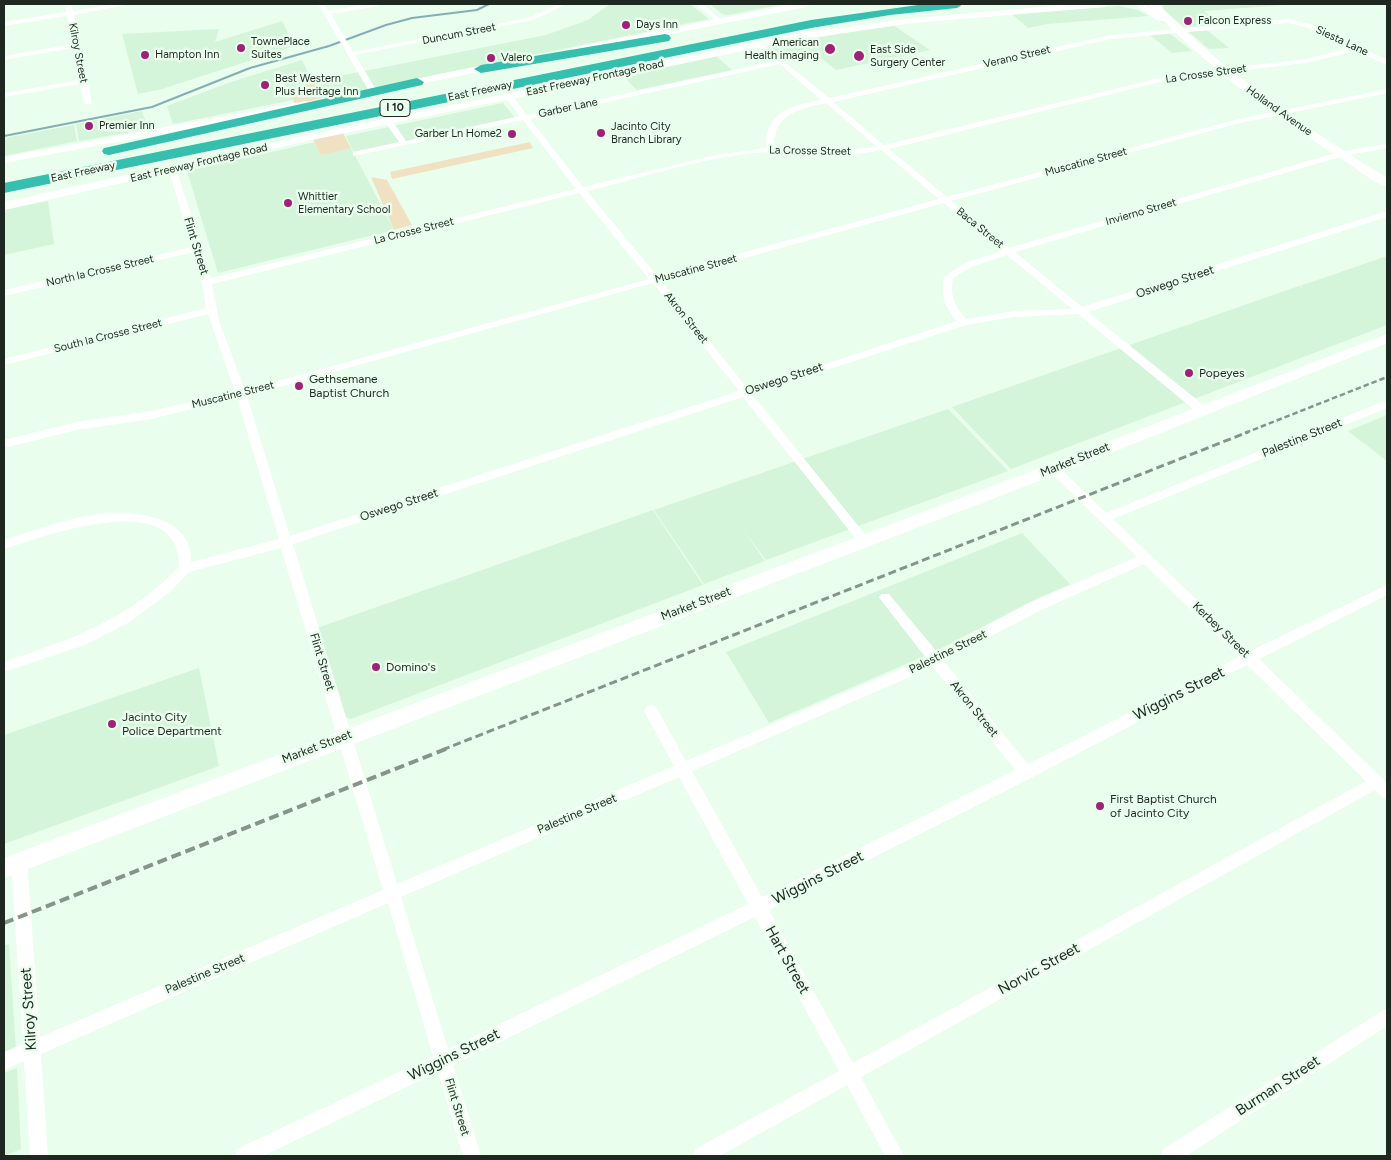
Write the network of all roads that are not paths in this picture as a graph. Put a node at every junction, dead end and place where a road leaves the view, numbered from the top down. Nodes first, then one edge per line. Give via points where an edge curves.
1 (68, 4) edge
2 (127, 4) edge
3 (321, 4) edge
4 (378, 4) edge
5 (563, 4) edge
6 (698, 4) edge
7 (806, 4) edge
8 (876, 4) edge
9 (957, 4) edge
10 (1104, 4) edge
11 (1138, 4) edge
12 (1153, 4) edge
13 (70, 13) junction
14 (327, 13) junction
15 (720, 21) junction
16 (1296, 23) joint
17 (4, 24) edge
18 (784, 24) junction
19 (1178, 30) junction
20 (760, 44) junction
21 (77, 45) junction
22 (1357, 48) junction
23 (352, 54) junction
24 (4, 58) edge
25 (780, 62) junction
26 (1387, 62) edge
27 (481, 69) junction
28 (1223, 70) junction
29 (590, 78) junction
30 (84, 81) junction
31 (417, 82) junction
32 (373, 91) junction
33 (1387, 91) edge
34 (4, 95) edge
35 (508, 96) junction
36 (827, 101) junction
37 (88, 103) dead end
38 (1280, 112) junction
39 (525, 117) junction
40 (388, 121) junction
41 (312, 137) junction
42 (403, 144) junction
43 (1387, 146) edge
44 (884, 148) junction
45 (770, 150) junction
46 (356, 154) dead end
47 (1342, 154) junction
48 (4, 160) edge
49 (172, 168) junction
50 (4, 176) edge
51 (1387, 183) edge
52 (4, 188) edge
53 (581, 190) junction
54 (4, 194) edge
55 (945, 200) junction
56 (4, 206) edge
57 (1387, 214) edge
58 (197, 249) junction
59 (1008, 251) junction
60 (656, 280) junction
61 (207, 282) junction
62 (4, 293) edge
63 (212, 310) junction
64 (1080, 310) junction
65 (964, 322) junction
66 (1387, 338) edge
67 (4, 362) edge
68 (745, 392) junction
69 (241, 394) junction
70 (1387, 404) edge
71 (1202, 410) junction
72 (4, 444) edge
73 (1054, 469) junction
74 (1105, 518) junction
75 (864, 541) junction
76 (286, 542) junction
77 (4, 544) edge
78 (1146, 558) junction
79 (185, 568) junction
80 (1387, 590) edge
81 (885, 597) dead end
82 (1249, 657) junction
83 (935, 660) junction
84 (4, 666) edge
85 (651, 711) dead end
86 (344, 737) junction
87 (683, 769) junction
88 (1026, 774) junction
89 (1382, 787) edge
90 (12, 865) edge
91 (392, 894) junction
92 (759, 908) junction
93 (1387, 1016) edge
94 (32, 1049) junction
95 (443, 1060) junction
96 (4, 1061) edge
97 (850, 1074) junction
98 (39, 1156) edge
99 (244, 1156) edge
100 (472, 1156) edge
101 (702, 1156) edge
102 (895, 1156) edge
103 (1170, 1156) edge

1 - 13 street, Kilroy Street
2 - 13 street
3 - 14 street
4 - 14 street
5 - 23 street, Duncum Street via 533,18 508,24
6 - 15 street
7 - 15 main road
8 - 18 highway, East Freeway / I 10
9 - 18 highway, East Freeway / I 10
10 - 20 main road, East Freeway Frontage Road via 880,23
11 - 19 main road, Holland Avenue
12 - 19 main road, Holland Avenue
13 - 17 street
13 - 21 street, Kilroy Street
14 - 23 street
15 - 27 main road
16 - 19 street, Verano Street
16 - 22 street, Siesta Lane via 1308,25
18 - 27 highway
18 - 29 highway
18 - 50 highway, East Freeway / I 10
18 - 52 highway, East Freeway / I 10
19 - 28 main road, Holland Avenue
19 - 36 street, Verano Street via 1068,45
20 - 25 street, Baca Street
20 - 29 main road, East Freeway Frontage Road
21 - 24 street
21 - 30 street, Kilroy Street
22 - 26 street, Siesta Lane
22 - 28 street, La Crosse Street via 1306,61
23 - 32 street
25 - 36 street, Baca Street
25 - 39 street, Garber Lane
27 - 31 main road
28 - 38 main road, Holland Avenue
28 - 44 street, La Crosse Street via 1176,76
29 - 35 main road, East Freeway Frontage Road
30 - 34 street
30 - 37 street, Kilroy Street
31 - 32 main road
31 - 50 highway
32 - 48 main road
33 - 38 street, Muscatine Street
35 - 39 street, Akron Street
35 - 40 main road, East Freeway Frontage Road
36 - 44 street, Baca Street
36 - 45 street, Verano Street via 799,108 773,123 768,137
38 - 47 main road, Holland Avenue
38 - 55 street, Muscatine Street
39 - 42 street, Garber Lane
39 - 53 street, Akron Street
40 - 41 main road, East Freeway Frontage Road
40 - 42 street
41 - 49 main road, East Freeway Frontage Road
41 - 54 highway
42 - 46 street, Garber Lane
43 - 47 street, Invierno Street
44 - 45 street, La Crosse Street via 842,152
44 - 55 street, Baca Street
45 - 53 street, La Crosse Street via 716,157
47 - 51 main road, Holland Avenue
47 - 59 street, Invierno Street
49 - 56 main road, East Freeway Frontage Road
49 - 58 street, Flint Street
53 - 60 street, Akron Street
53 - 61 street, La Crosse Street
55 - 59 street, Baca Street
55 - 60 street, Muscatine Street
57 - 64 street, Oswego Street
58 - 61 street, Flint Street
58 - 62 street, North la Crosse Street
59 - 64 street, Baca Street
59 - 65 street, Invierno Street via 968,265 949,277 946,291 951,310
60 - 68 street, Akron Street
60 - 69 street, Muscatine Street
61 - 63 street, Flint Street
63 - 67 street, South la Crosse Street
63 - 69 street, Flint Street
64 - 65 street, Oswego Street via 1014,314
64 - 71 street, Baca Street
65 - 68 street, Oswego Street
66 - 71 main road, Market Street
68 - 75 street, Akron Street
68 - 76 street, Oswego Street
69 - 72 street, Muscatine Street via 151,415 77,426
69 - 76 street, Flint Street
70 - 74 street, Palestine Street
71 - 73 main road, Market Street
73 - 74 street, Kerbey Street
73 - 75 main road, Market Street
74 - 78 street, Kerbey Street
75 - 86 main road, Market Street
76 - 79 street, Oswego Street
76 - 86 street, Flint Street
77 - 79 street via 79,522 148,519 174,530 184,548
78 - 82 street, Kerbey Street
78 - 83 street, Palestine Street via 1034,607
79 - 84 street via 167,589 127,618 88,639
80 - 82 street, Wiggins Street
81 - 83 street, Akron Street
82 - 88 street, Wiggins Street
82 - 89 street, Kerbey Street
83 - 87 street, Palestine Street
83 - 88 street, Akron Street
85 - 87 street, Hart Street
86 - 90 main road, Market Street
86 - 91 street, Flint Street
87 - 91 street, Palestine Street
87 - 92 street, Hart Street
88 - 92 street, Wiggins Street
89 - 97 street, Norvic Street
90 - 94 street, Kilroy Street
91 - 94 street, Palestine Street
91 - 95 street, Flint Street
92 - 95 street, Wiggins Street
92 - 97 street, Hart Street
93 - 103 street, Burman Street
94 - 96 street, Palestine Street
94 - 98 street, Kilroy Street
95 - 99 street, Wiggins Street
95 - 100 street, Flint Street
97 - 101 street, Norvic Street
97 - 102 street, Hart Street

